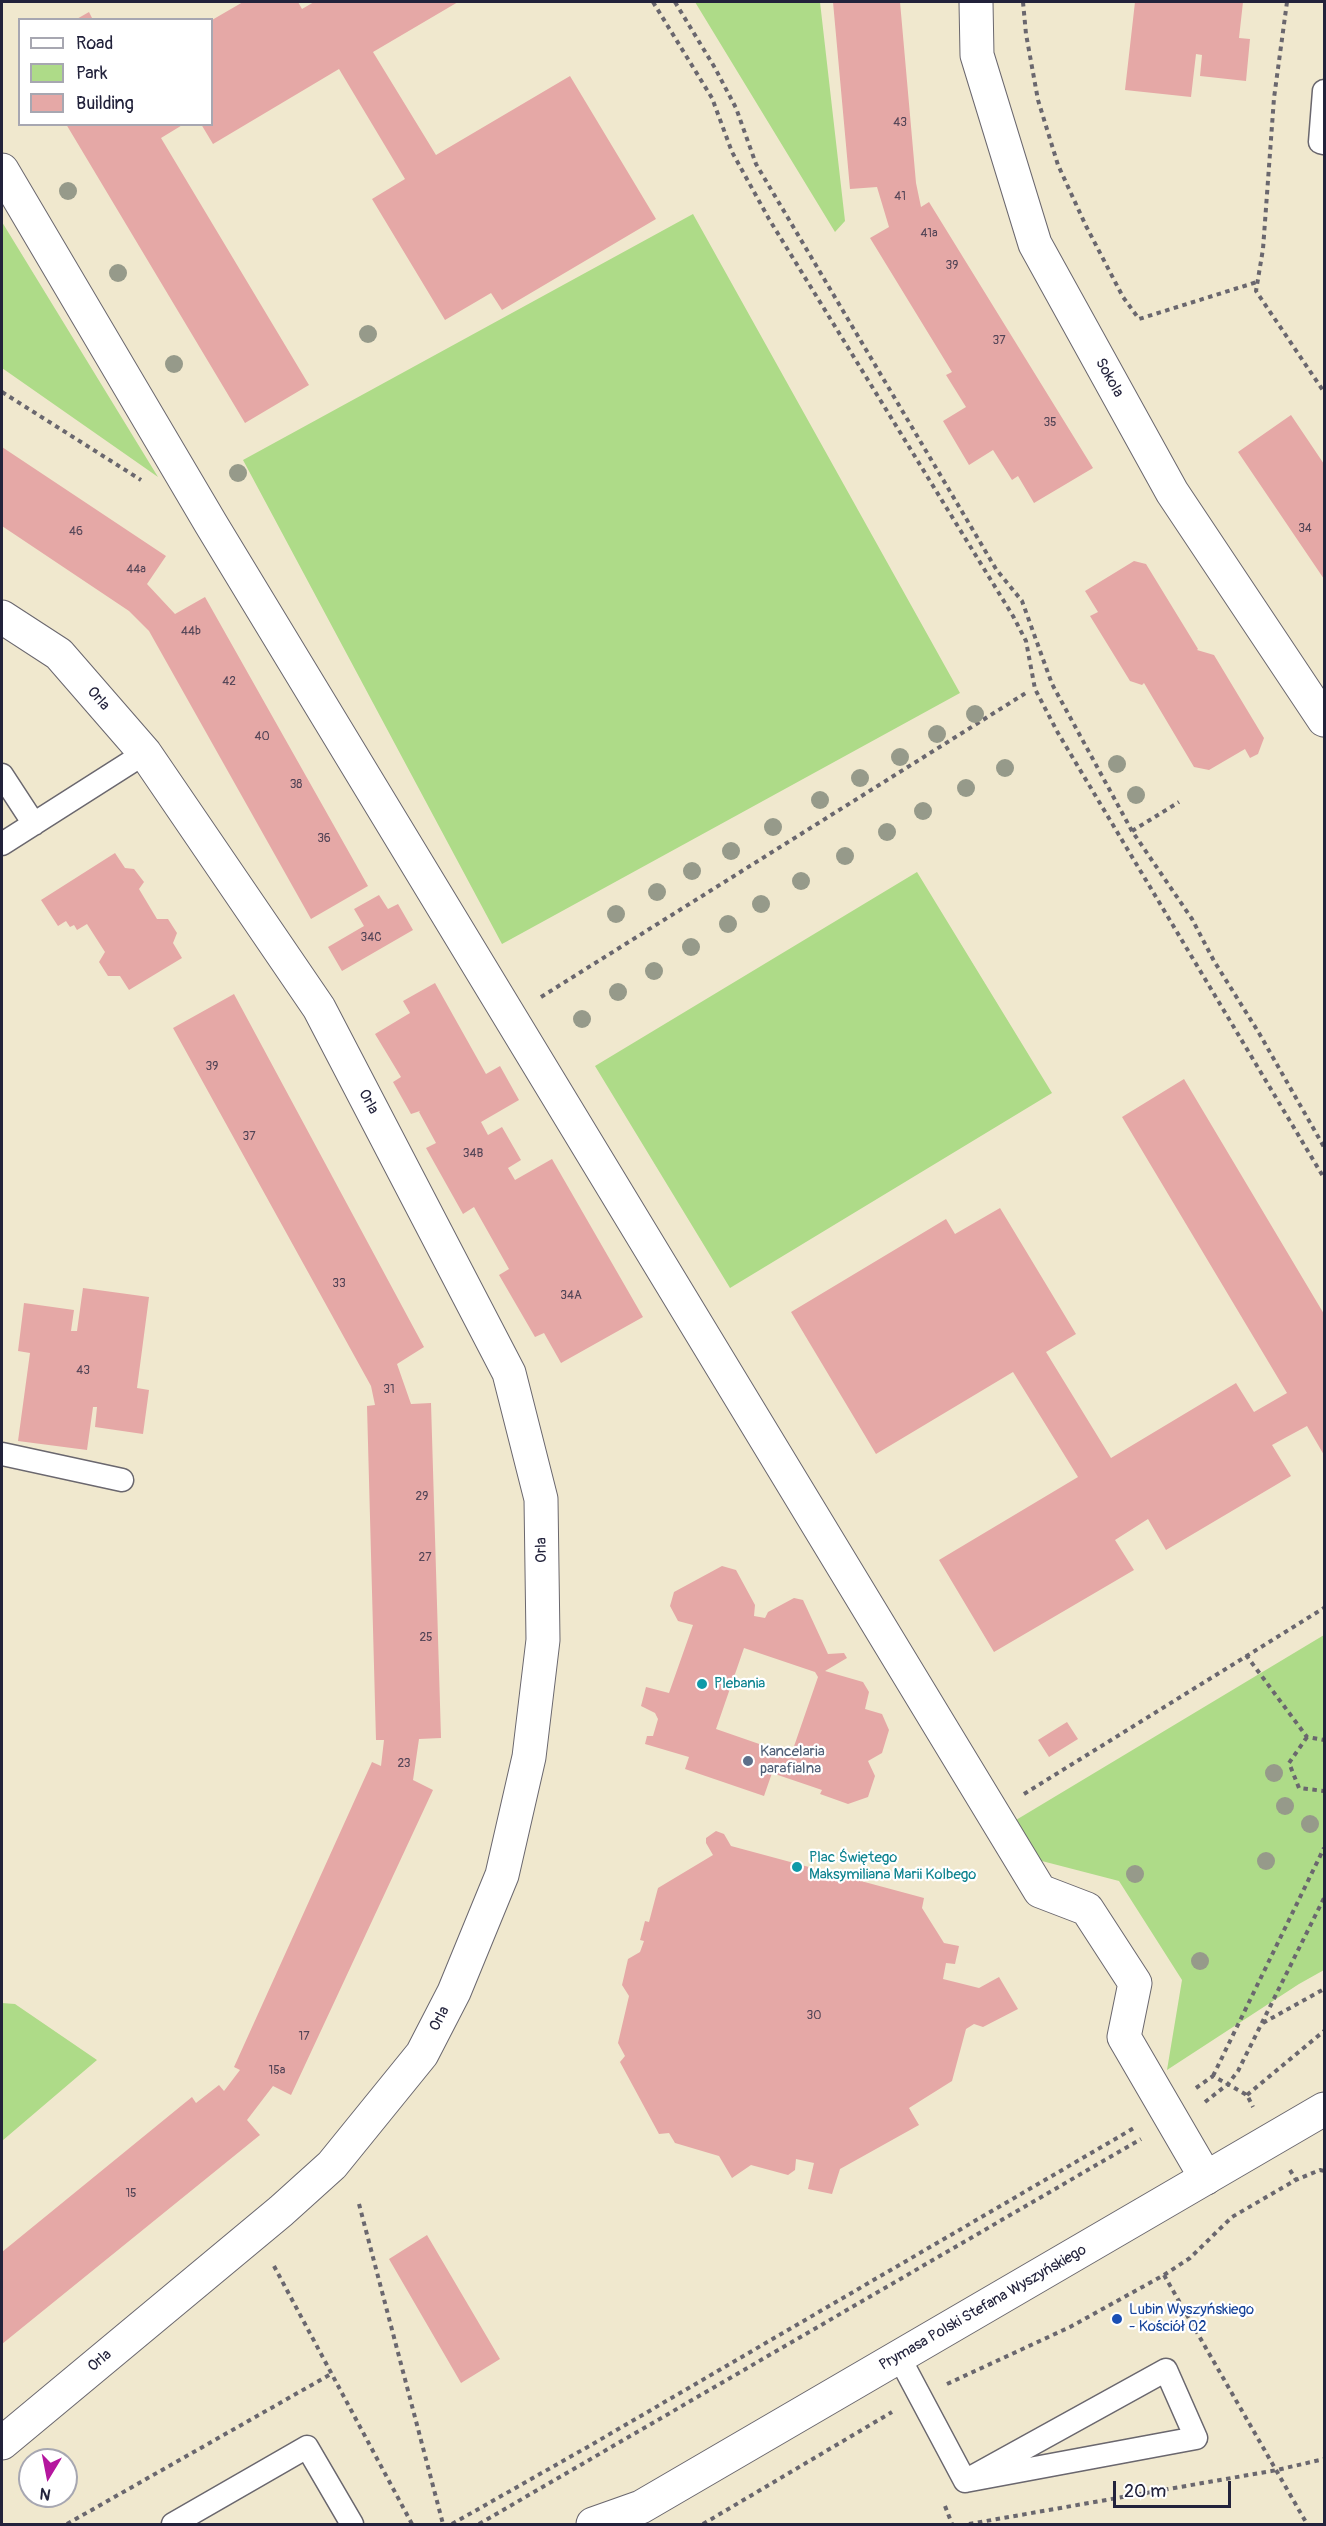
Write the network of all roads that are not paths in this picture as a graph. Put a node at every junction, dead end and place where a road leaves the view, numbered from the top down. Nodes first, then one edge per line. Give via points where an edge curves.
1 (976, 2) edge
2 (1324, 91) edge
3 (1324, 143) edge
4 (2, 170) edge
5 (2, 617) edge
6 (1324, 720) edge
7 (145, 753) junction
8 (2, 775) edge
9 (34, 824) junction
10 (2, 844) edge
11 (2, 1454) edge
12 (122, 1480) dead end
13 (1324, 2109) edge
14 (1206, 2178) junction
15 (899, 2356) junction
16 (2, 2443) edge
17 (965, 2481) junction
18 (631, 2516) edge
19 (172, 2524) edge
20 (352, 2524) edge
21 (593, 2524) edge

1 - 6 street, Sokola via 977,55 1035,244 1172,492
2 - 3 lane via 1320,142
4 - 14 street via 211,524 1040,1891 1087,1909 1135,1983 1124,2037
5 - 7 street, Orla via 59,654
7 - 9 lane
7 - 16 street, Orla via 319,1008 509,1373 541,1499 543,1640 529,1757 502,1875 454,1992 423,2054 332,2165
8 - 9 lane
9 - 10 lane
11 - 12 lane
13 - 14 street, Prymasa Polski Stefana Wyszyńskiego
14 - 15 street, Prymasa Polski Stefana Wyszyńskiego
15 - 17 lane
15 - 18 street, Prymasa Polski Stefana Wyszyńskiego
17 - 17 lane via 1104,2456 1196,2438 1166,2370
18 - 21 street, Prymasa Polski Stefana Wyszyńskiego
19 - 20 lane via 307,2447

